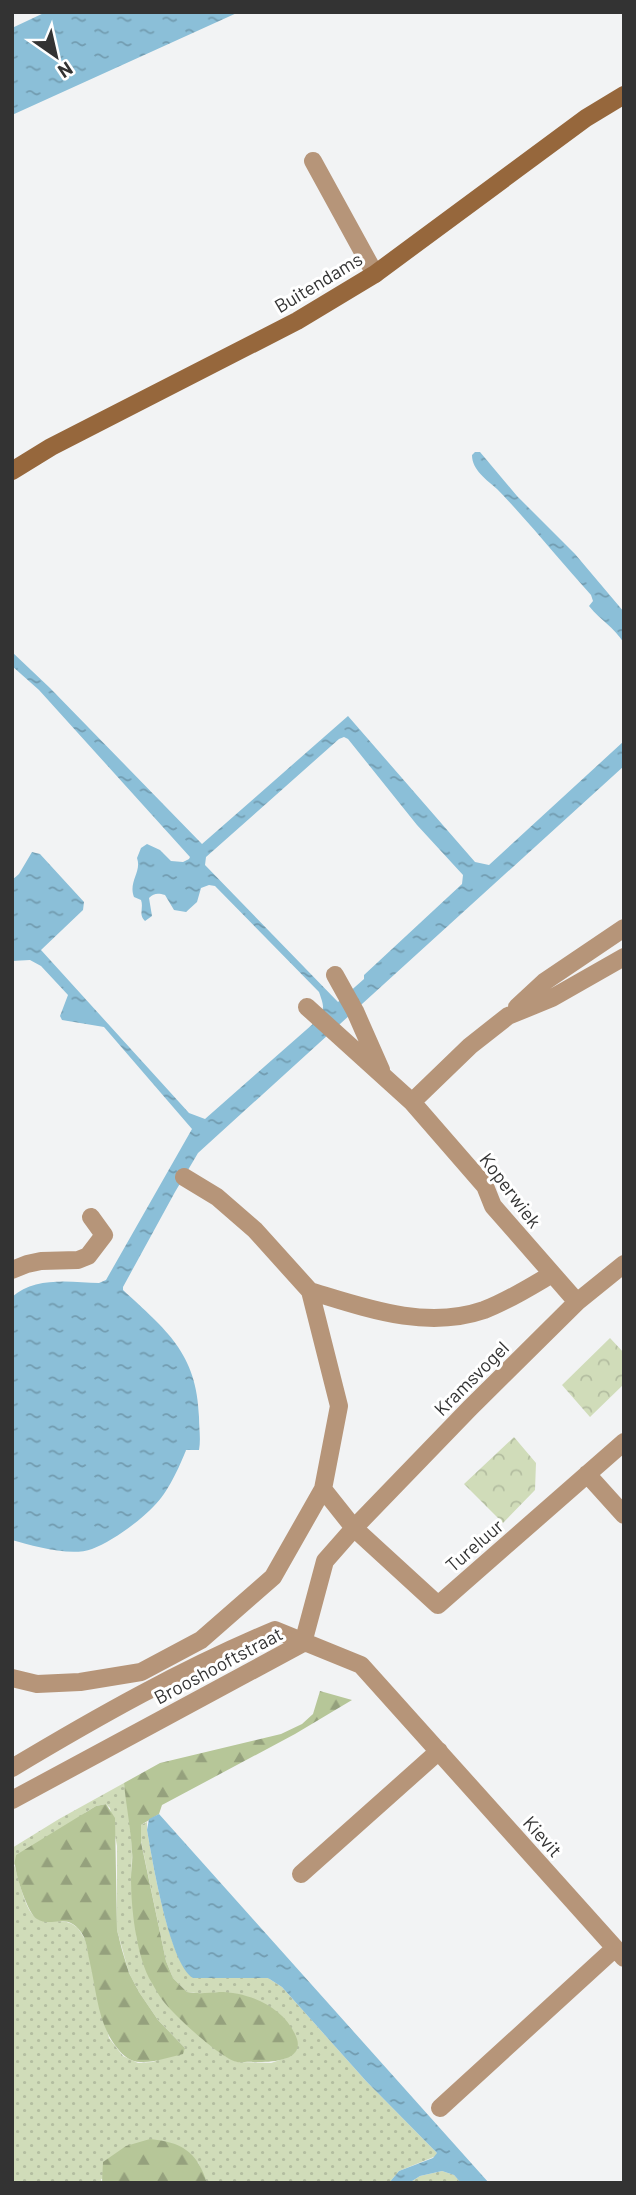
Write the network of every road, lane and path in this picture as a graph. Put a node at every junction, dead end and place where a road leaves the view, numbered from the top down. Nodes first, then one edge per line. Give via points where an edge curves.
1 (624, 95) edge
2 (313, 161) dead end
3 (375, 274) junction
4 (12, 471) edge
5 (624, 928) edge
6 (624, 957) edge
7 (335, 975) dead end
8 (311, 1011) dead end
9 (508, 1016) junction
10 (386, 1079) junction
11 (412, 1102) junction
12 (184, 1177) dead end
13 (91, 1217) dead end
14 (624, 1264) edge
15 (12, 1270) edge
16 (552, 1274) junction
17 (310, 1291) junction
18 (577, 1302) junction
19 (624, 1442) edge
20 (587, 1474) junction
21 (323, 1489) junction
22 (624, 1515) edge
23 (354, 1528) junction
24 (303, 1643) junction
25 (12, 1678) edge
26 (439, 1751) junction
27 (12, 1768) edge
28 (14, 1795) edge
29 (300, 1874) dead end
30 (619, 1953) edge
31 (440, 2108) dead end

1 - 3 street, Buitendams via 586,118
2 - 3 street
3 - 4 street, Buitendams via 297,321
5 - 9 street via 544,982
6 - 9 street via 552,998
7 - 10 street, Koperwiek
8 - 10 street, Koperwiek
9 - 11 street
10 - 11 street, Koperwiek
11 - 16 street, Koperwiek via 485,1186 493,1206
12 - 17 street via 217,1197 255,1230
13 - 15 street via 104,1235 88,1256 34,1262
14 - 18 street, Kramsvogel
16 - 17 street via 483,1310 443,1318 374,1311
16 - 18 street, Koperwiek
17 - 21 street via 340,1406
18 - 23 street, Kramsvogel
19 - 20 street, Tureluur
20 - 22 street
20 - 23 street, Tureluur via 438,1605
21 - 23 street
21 - 25 street via 273,1577 201,1640 141,1672 37,1684
23 - 24 street, Kramsvogel via 325,1561
24 - 26 street, Kievit via 361,1665
24 - 27 street, Brooshooftstraat via 275,1630 217,1655
24 - 28 street, Brooshooftstraat
26 - 29 street
26 - 30 street, Kievit
30 - 31 street, Kievit

